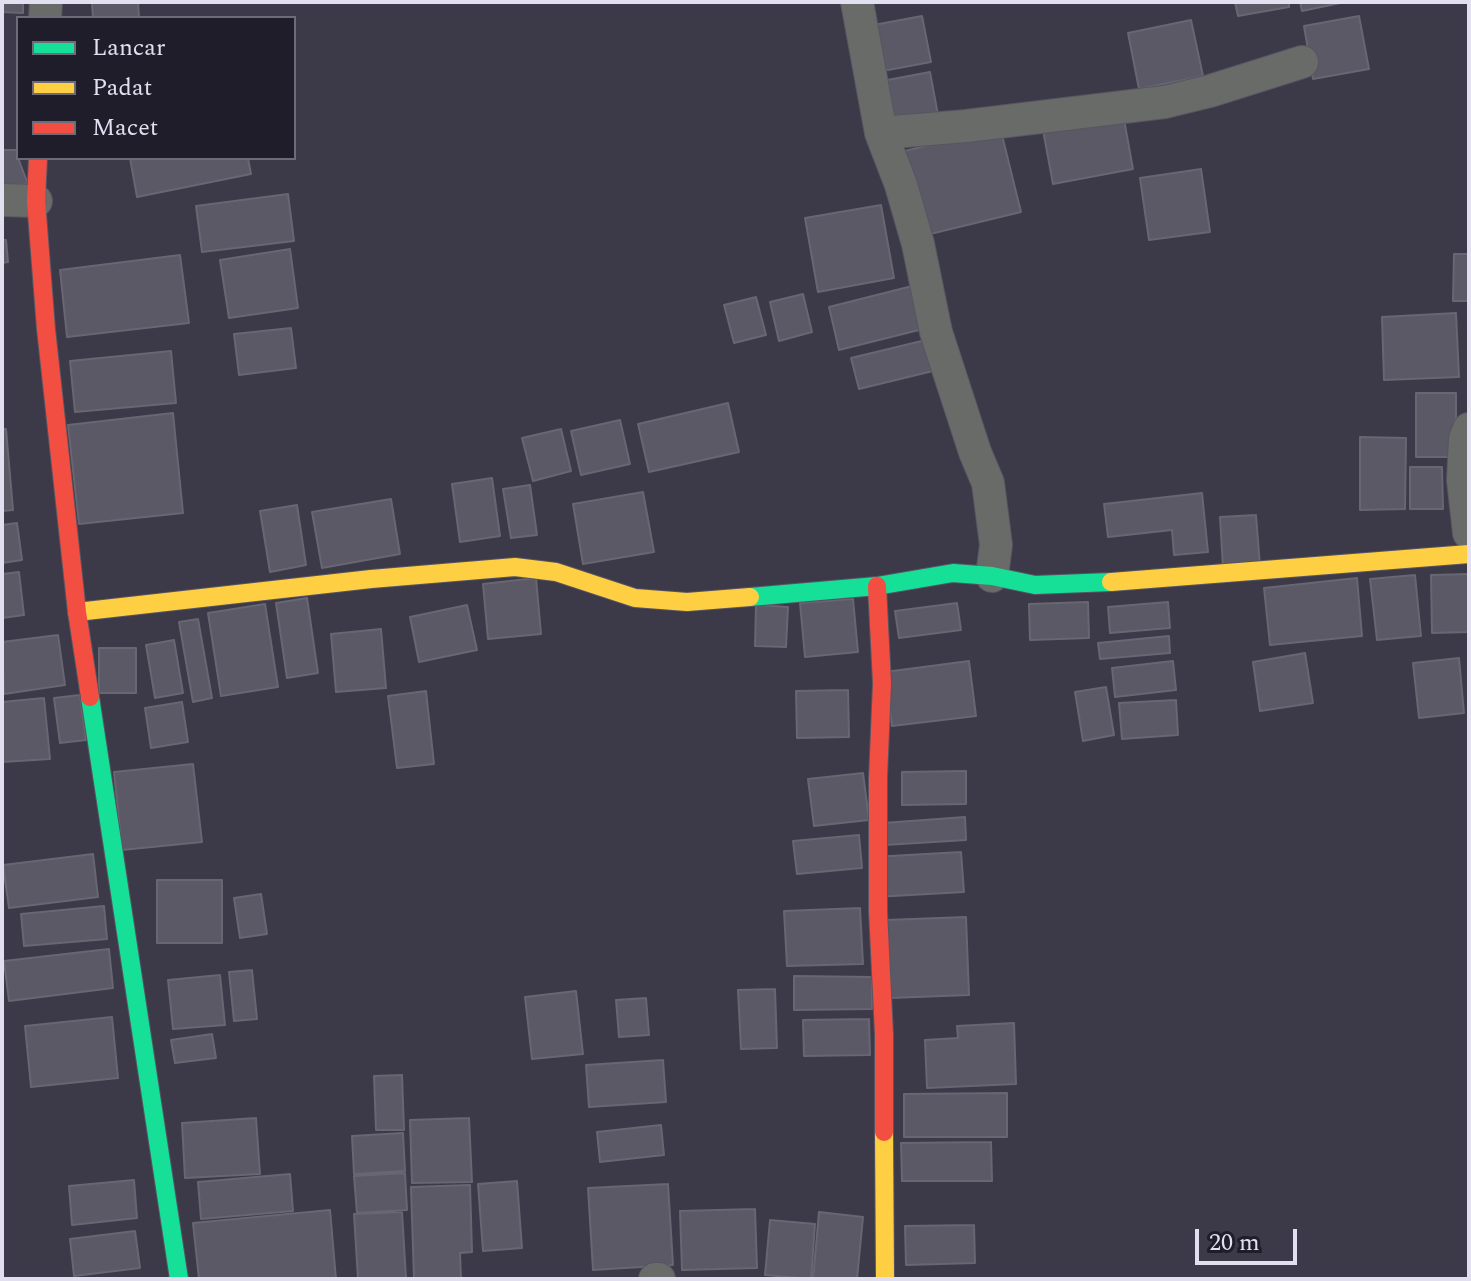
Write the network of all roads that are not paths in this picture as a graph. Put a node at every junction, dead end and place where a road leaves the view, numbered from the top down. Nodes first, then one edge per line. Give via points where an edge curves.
1 (857, 2) edge
2 (1302, 62) dead end
3 (881, 133) junction
4 (38, 160) edge
5 (2, 200) edge
6 (36, 201) junction
7 (1469, 429) edge
8 (1469, 533) edge
9 (1469, 554) edge
10 (992, 576) junction
11 (877, 586) junction
12 (77, 612) junction
13 (179, 1279) edge
14 (885, 1279) edge

1 - 3 street
2 - 3 street via 1165,102
3 - 10 street via 918,244 936,332 988,483 996,545
4 - 6 street
5 - 6 street
6 - 12 street
7 - 8 street via 1463,480
9 - 10 street via 1092,584 1035,585
10 - 11 street via 953,573
11 - 12 street via 660,601 556,572 515,567
11 - 14 street
12 - 13 street

